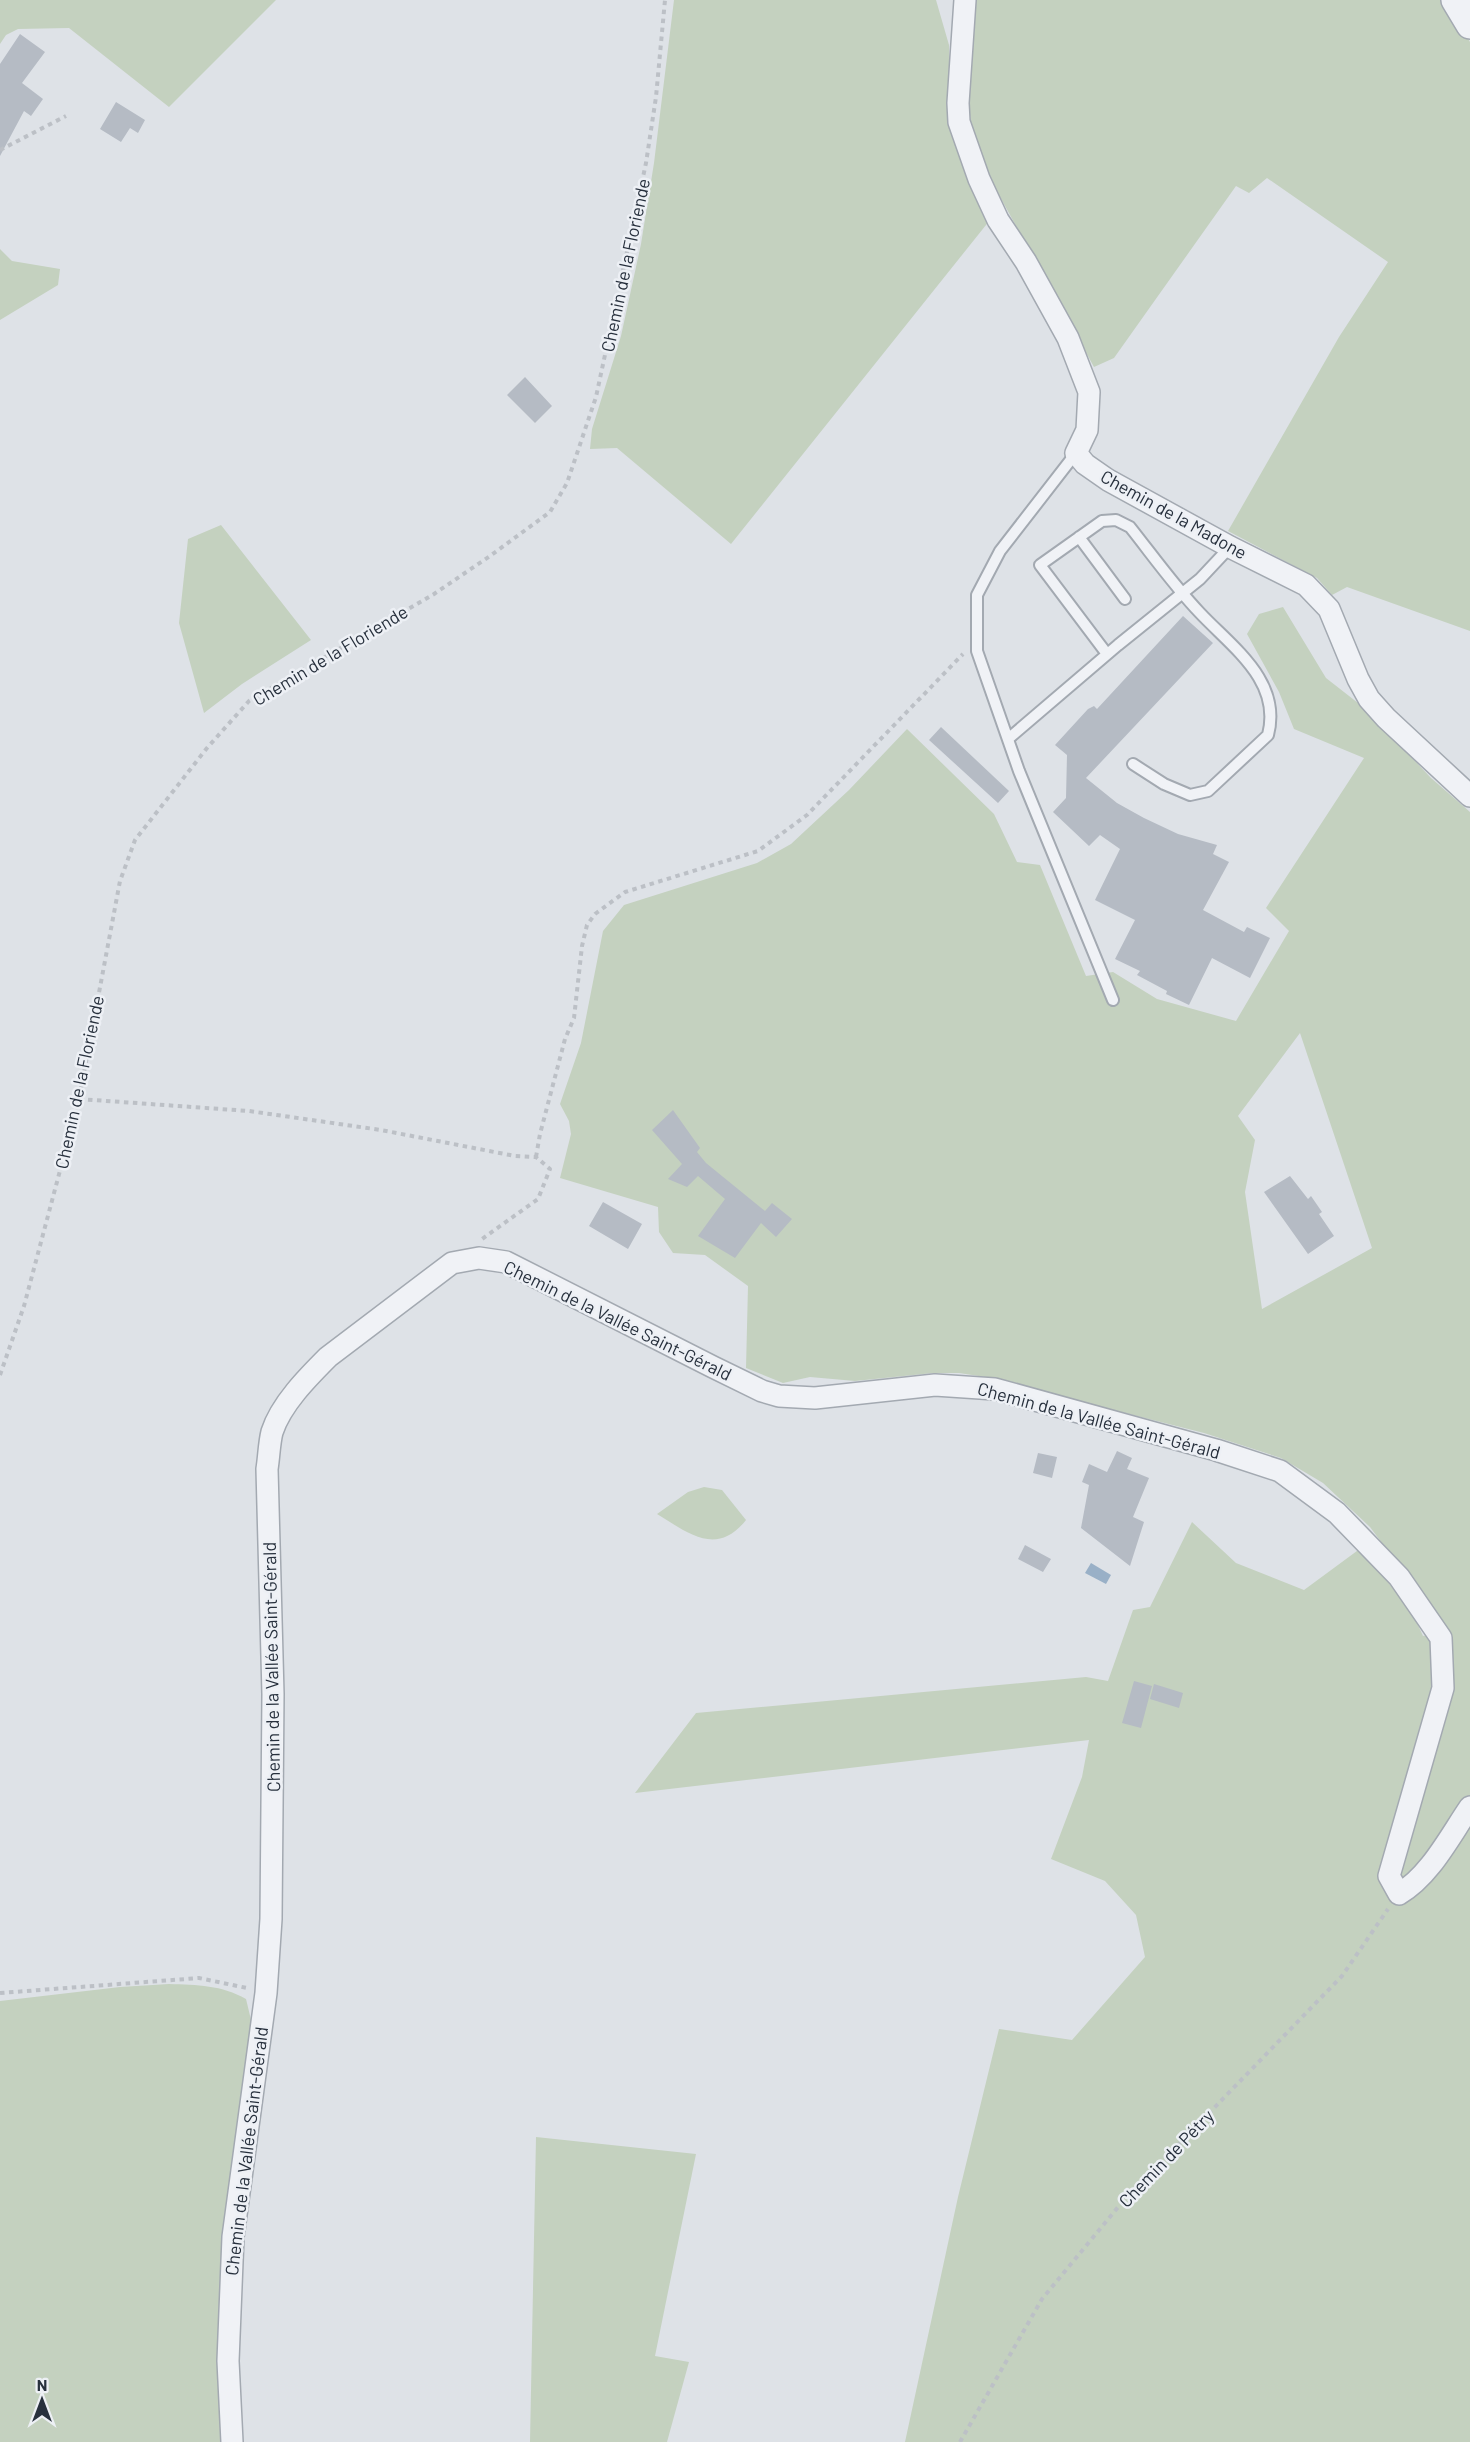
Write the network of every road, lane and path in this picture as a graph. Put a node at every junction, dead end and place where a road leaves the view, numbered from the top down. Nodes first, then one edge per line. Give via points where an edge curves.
1 (665, 0) edge
2 (965, 0) edge
3 (1455, 0) edge
4 (1470, 25) edge
5 (66, 116) dead end
6 (0, 150) edge
7 (1076, 453) junction
8 (1079, 537) junction
9 (1230, 547) junction
10 (1183, 592) junction
11 (1125, 598) dead end
12 (977, 639) junction
13 (1107, 654) junction
14 (1008, 739) junction
15 (1133, 764) dead end
16 (1470, 796) edge
17 (1113, 1000) dead end
18 (79, 1099) junction
19 (536, 1157) junction
20 (467, 1259) junction
21 (0, 1375) edge
22 (1470, 1807) edge
23 (1399, 1894) junction
24 (0, 1993) edge
25 (266, 1993) junction
26 (232, 2442) edge
27 (960, 2442) edge

1 - 18 path, Chemin de la Floriende via 646,163 597,397 567,483 549,512 490,556 434,594 249,701 159,807 135,840 120,881
2 - 7 street via 960,122 998,220 1068,338 1089,392 1087,430
3 - 4 street
5 - 6 path
7 - 9 street, Chemin de la Madone via 1108,480
7 - 12 lane via 1000,551 977,595
8 - 10 lane via 1102,521 1116,520 1130,527
8 - 11 lane
8 - 13 lane via 1040,565
9 - 10 lane
9 - 16 street, Chemin de la Madone via 1306,585 1319,596 1336,621 1369,699
10 - 13 lane
10 - 15 lane via 1257,672 1268,696 1268,735 1208,791 1190,795
12 - 14 lane via 977,651
12 - 19 path via 807,815 758,851 625,892 595,914 587,925 574,1018 565,1039
13 - 14 lane
14 - 17 lane
18 - 19 path via 249,1111
18 - 21 path, Chemin de la Floriende via 24,1306
19 - 20 path via 550,1169 538,1199 470,1247
20 - 23 street, Chemin de la Vallée Saint-Gérald via 506,1262 713,1367 779,1396 815,1398 935,1385 995,1389 1280,1471 1336,1513 1399,1577 1441,1638 1443,1688 1389,1876
20 - 25 street, Chemin de la Vallée Saint-Gérald via 436,1273 328,1357 283,1411 273,1431 267,1469 273,1706 271,1919
22 - 23 street via 1412,1886
23 - 27 path, Chemin de Pétry via 1342,1976 1119,2206 1042,2299
24 - 25 path via 199,1978
25 - 26 street, Chemin de la Vallée Saint-Gérald via 233,2237 228,2361

